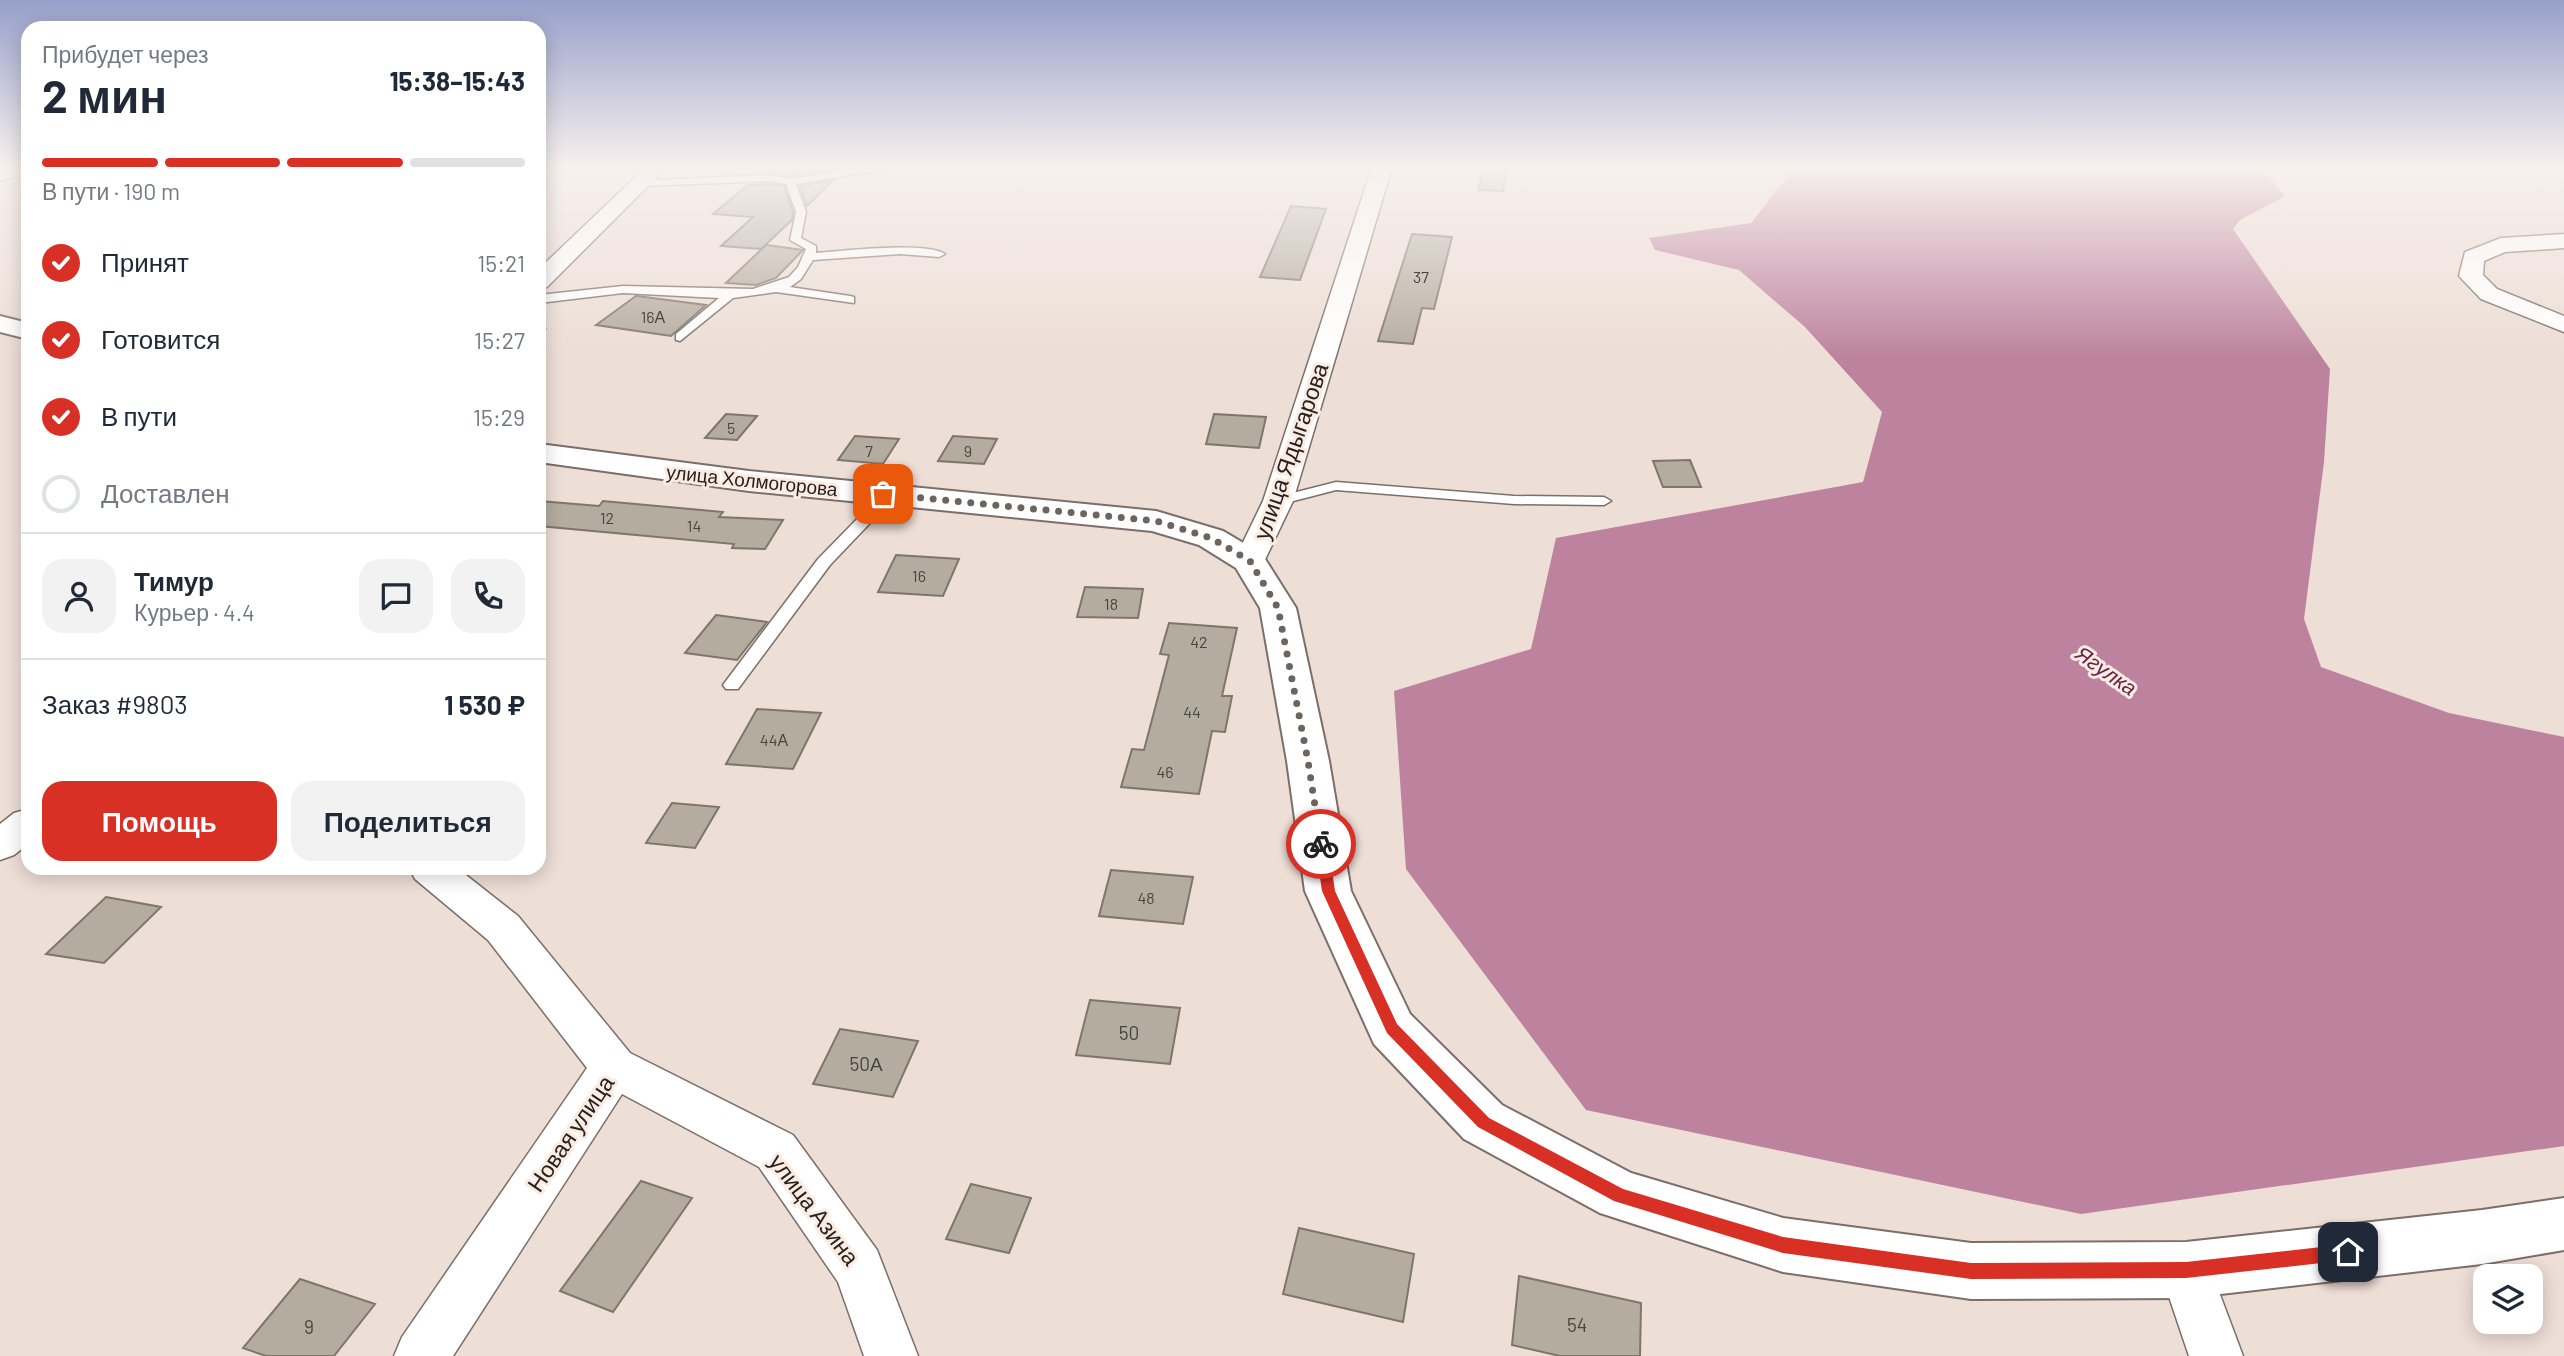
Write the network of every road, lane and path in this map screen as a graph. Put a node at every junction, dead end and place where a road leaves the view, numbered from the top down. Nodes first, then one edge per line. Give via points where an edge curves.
1 (592, 230) edge
2 (796, 230) edge
3 (1362, 230) edge
4 (2564, 241) edge
5 (939, 254) dead end
6 (808, 257) junction
7 (546, 275) edge
8 (774, 288) junction
9 (733, 292) junction
10 (546, 298) edge
11 (849, 300) dead end
12 (0, 324) edge
13 (2564, 325) edge
14 (21, 329) edge
15 (680, 337) dead end
16 (546, 454) edge
17 (883, 494) junction
18 (1278, 501) junction
19 (1604, 501) dead end
20 (1250, 561) junction
21 (732, 685) dead end
22 (21, 828) edge
23 (0, 845) edge
24 (438, 875) edge
25 (614, 1067) junction
26 (2564, 1224) edge
27 (2186, 1270) junction
28 (421, 1356) edge
29 (891, 1356) edge
30 (2217, 1356) edge

1 - 7 street
2 - 6 lane via 796,240 811,248
3 - 18 street, улица Ядыгарова
4 - 13 street via 2501,245 2473,257 2471,276 2489,294
5 - 6 lane via 900,251
6 - 8 lane via 798,275
8 - 9 lane
8 - 11 lane
9 - 10 lane via 635,289
9 - 15 lane
12 - 14 street
16 - 17 street, улица Холмогорова
17 - 20 street, улица Холмогорова via 1156,521 1211,538
17 - 21 lane via 866,519 824,562
18 - 19 lane via 1336,486 1514,500
18 - 20 street, улица Ядыгарова
20 - 27 street, улица Ядыгарова via 1278,608 1328,891 1392,1029 1483,1122 1619,1195 1783,1245 1971,1271
22 - 23 street
24 - 25 street, Новая улица via 503,928
25 - 28 street, Новая улица
25 - 29 street, улица Азина via 776,1151 859,1268
26 - 27 street, улица Ядыгарова
27 - 30 street

